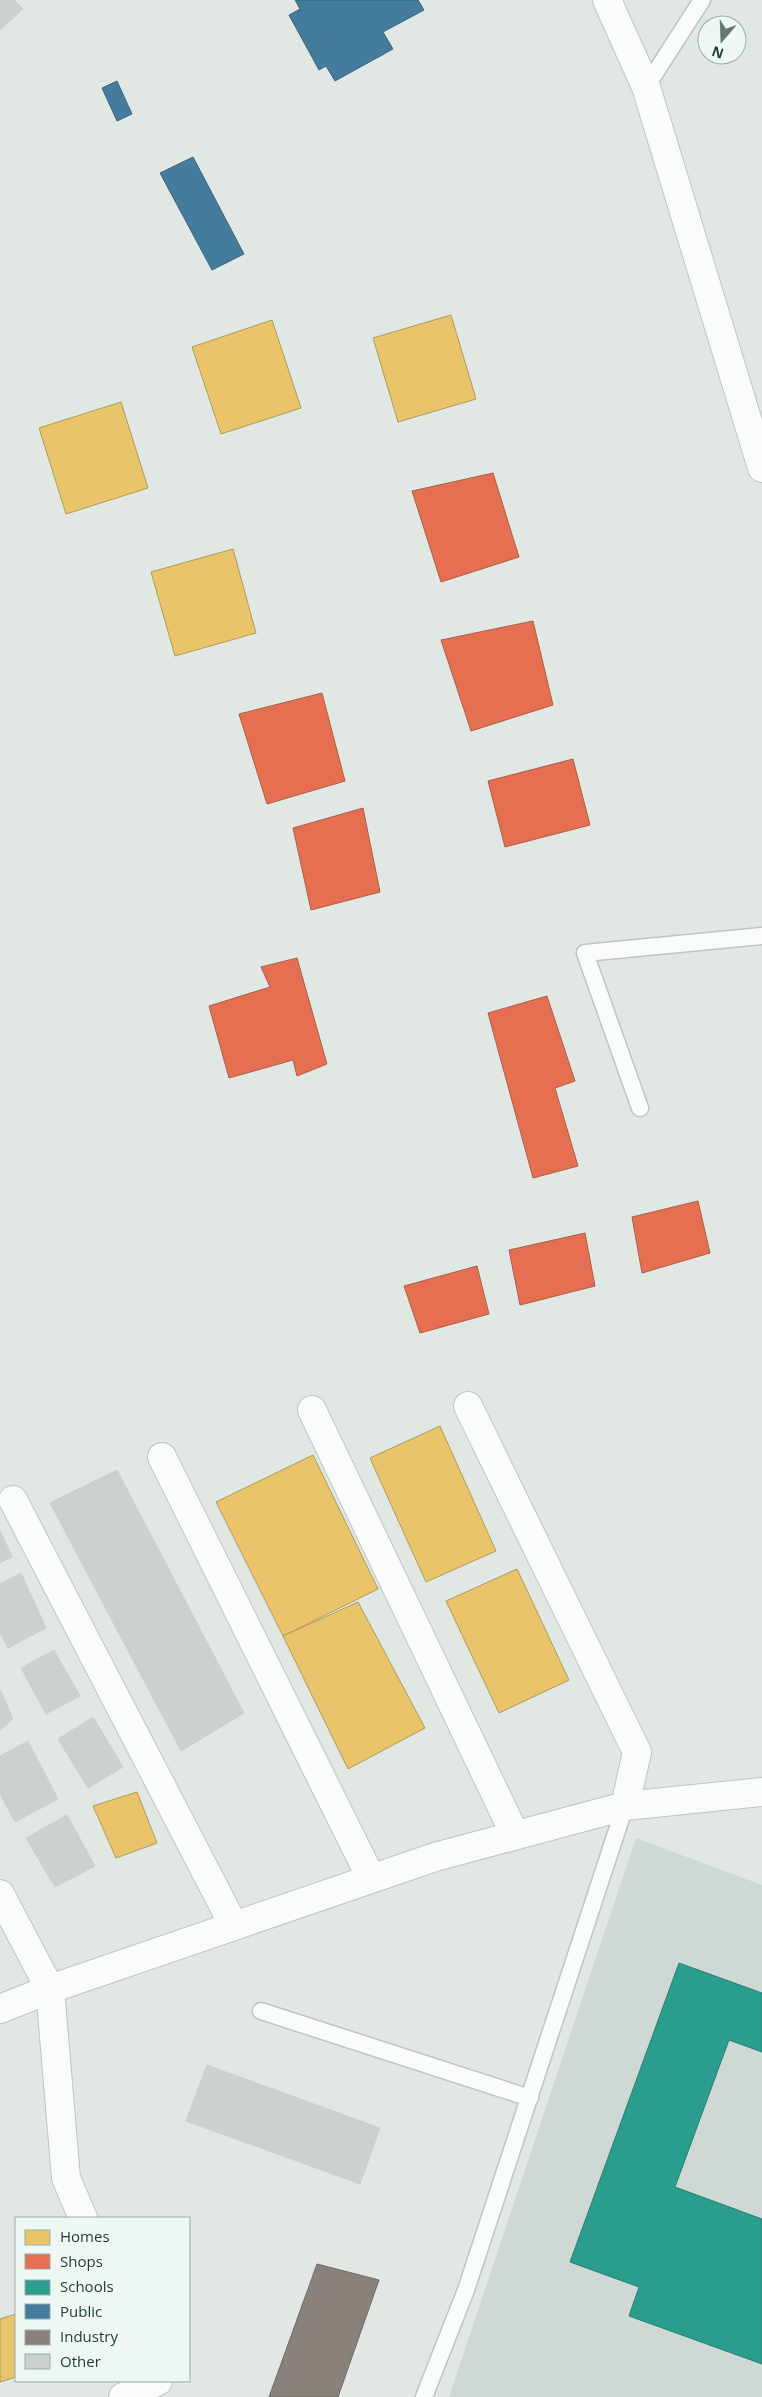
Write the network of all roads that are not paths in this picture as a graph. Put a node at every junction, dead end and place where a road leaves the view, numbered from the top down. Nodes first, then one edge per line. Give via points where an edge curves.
1 (607, 0) edge
2 (702, 0) edge
3 (646, 87) junction
4 (762, 468) edge
5 (762, 936) edge
6 (640, 1108) dead end
7 (468, 1406) dead end
8 (312, 1410) dead end
9 (162, 1457) dead end
10 (13, 1500) dead end
11 (762, 1792) edge
12 (626, 1806) junction
13 (515, 1835) junction
14 (371, 1878) junction
15 (0, 1894) edge
16 (234, 1926) junction
17 (50, 1989) junction
18 (0, 2009) edge
19 (261, 2011) dead end
20 (530, 2098) junction
21 (83, 2217) edge
22 (157, 2382) edge
23 (160, 2382) edge
24 (122, 2397) edge
25 (176, 2397) edge
26 (424, 2397) edge

1 - 3 street
2 - 3 lane
3 - 4 street
5 - 6 lane via 585,953
7 - 12 street via 637,1752
8 - 13 street
9 - 14 street
10 - 16 street
11 - 12 street
12 - 13 street
12 - 20 lane
13 - 14 street
14 - 16 street
15 - 17 street
16 - 17 street
17 - 18 street
17 - 21 street via 66,2178
19 - 20 lane
20 - 26 lane via 466,2290
22 - 24 street
23 - 25 street

